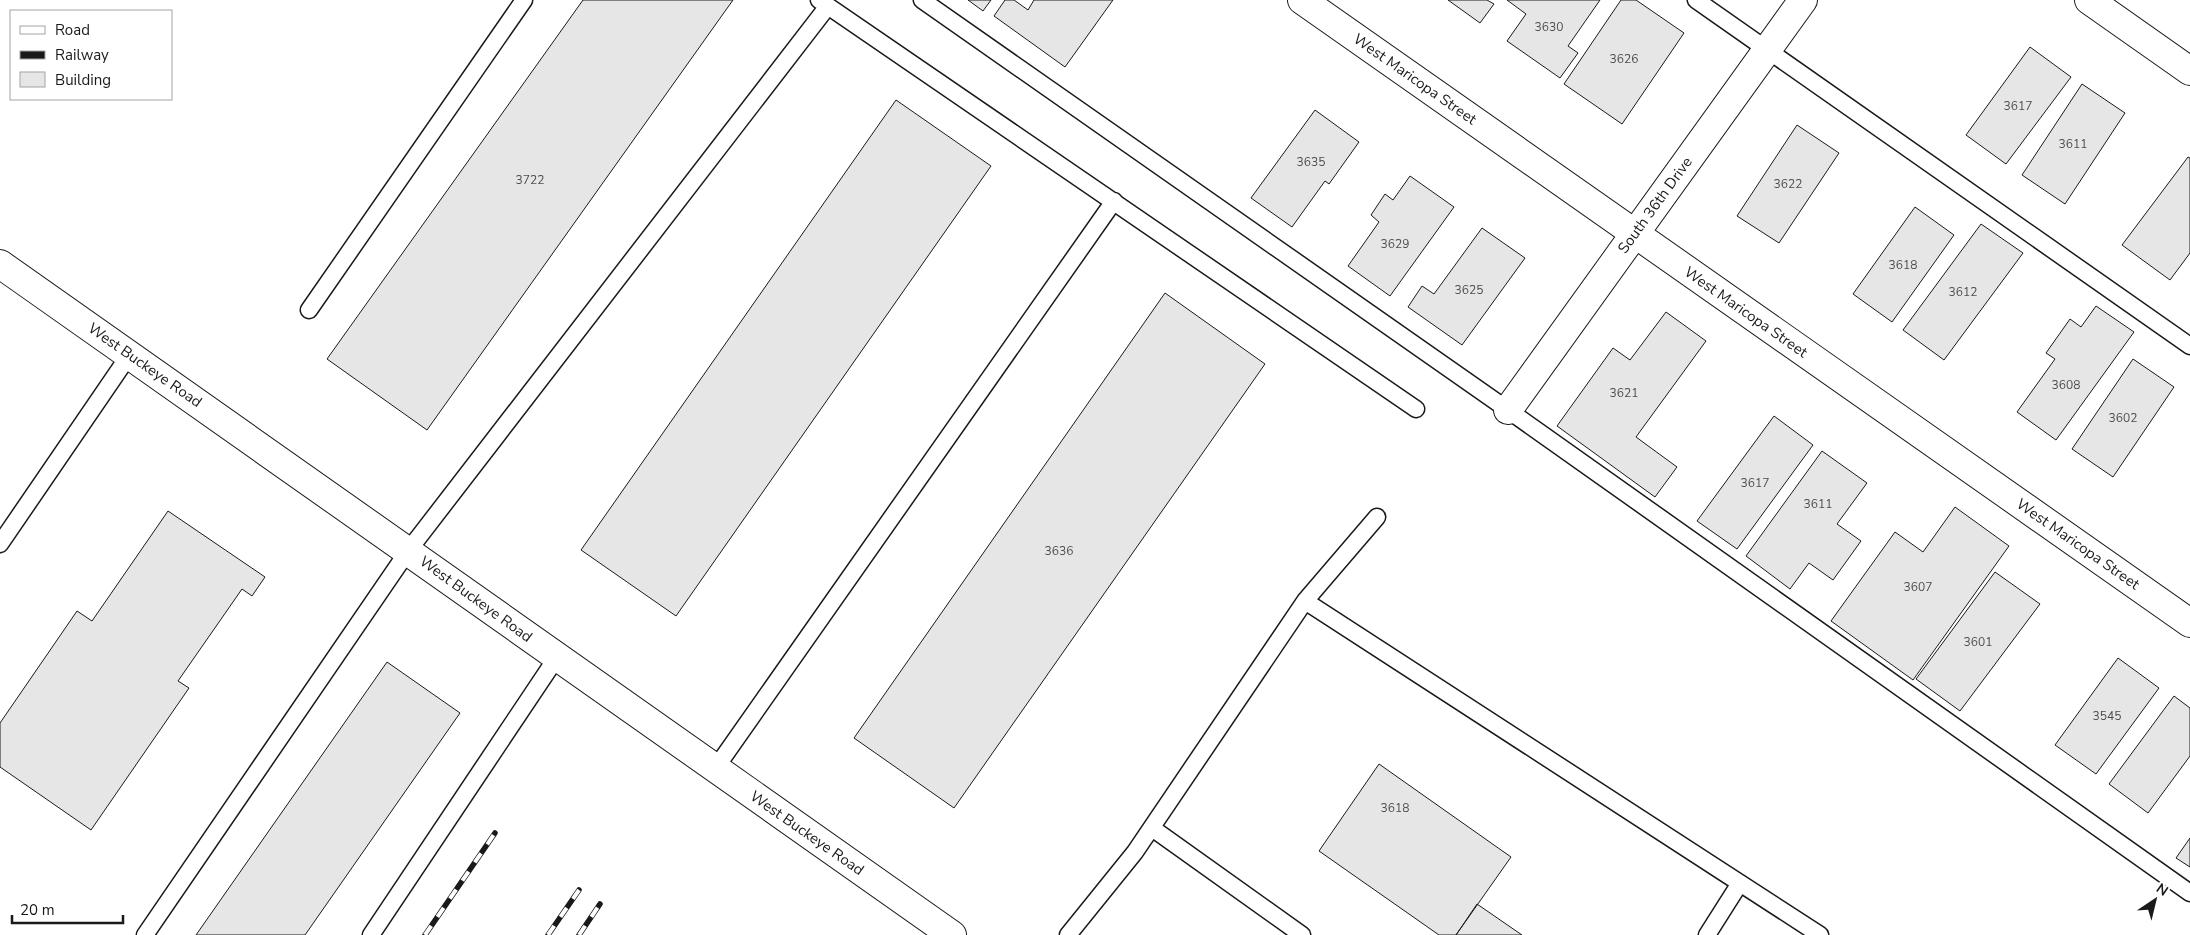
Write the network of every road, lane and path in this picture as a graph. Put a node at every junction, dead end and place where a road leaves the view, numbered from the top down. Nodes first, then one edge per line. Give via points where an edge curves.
1 (524, 0) edge
2 (922, 0) edge
3 (1302, 0) edge
4 (1696, 0) edge
5 (1803, 0) edge
6 (2089, 0) edge
7 (824, 3) edge
8 (1767, 49) junction
9 (2190, 71) edge
10 (1114, 200) junction
11 (1634, 234) junction
12 (0, 264) edge
13 (309, 310) dead end
14 (2190, 346) edge
15 (130, 354) junction
16 (1416, 409) dead end
17 (1508, 410) junction
18 (1378, 517) dead end
19 (0, 544) edge
20 (408, 551) junction
21 (1305, 600) junction
22 (2190, 623) edge
23 (557, 657) junction
24 (716, 769) junction
25 (1152, 828) junction
26 (1740, 883) junction
27 (2190, 893) edge
28 (145, 935) edge
29 (371, 935) edge
30 (952, 935) edge
31 (1068, 935) edge
32 (1302, 935) edge
33 (1707, 935) edge
34 (1820, 935) edge

1 - 13 lane
2 - 17 lane
3 - 11 street, West Maricopa Street
4 - 8 lane
5 - 8 street, South 36th Drive
6 - 9 street
7 - 10 lane
7 - 20 lane
8 - 11 street, South 36th Drive
8 - 14 lane
10 - 16 lane
10 - 24 lane
11 - 17 street, South 36th Drive
11 - 22 street, West Maricopa Street
12 - 15 street, West Buckeye Road
15 - 19 lane
15 - 20 street, West Buckeye Road
17 - 27 lane
18 - 21 lane
20 - 23 street, West Buckeye Road
20 - 28 lane
21 - 25 lane
21 - 26 lane
23 - 24 street, West Buckeye Road
23 - 29 lane
24 - 30 street, West Buckeye Road
25 - 31 lane
25 - 32 lane
26 - 33 lane
26 - 34 lane

